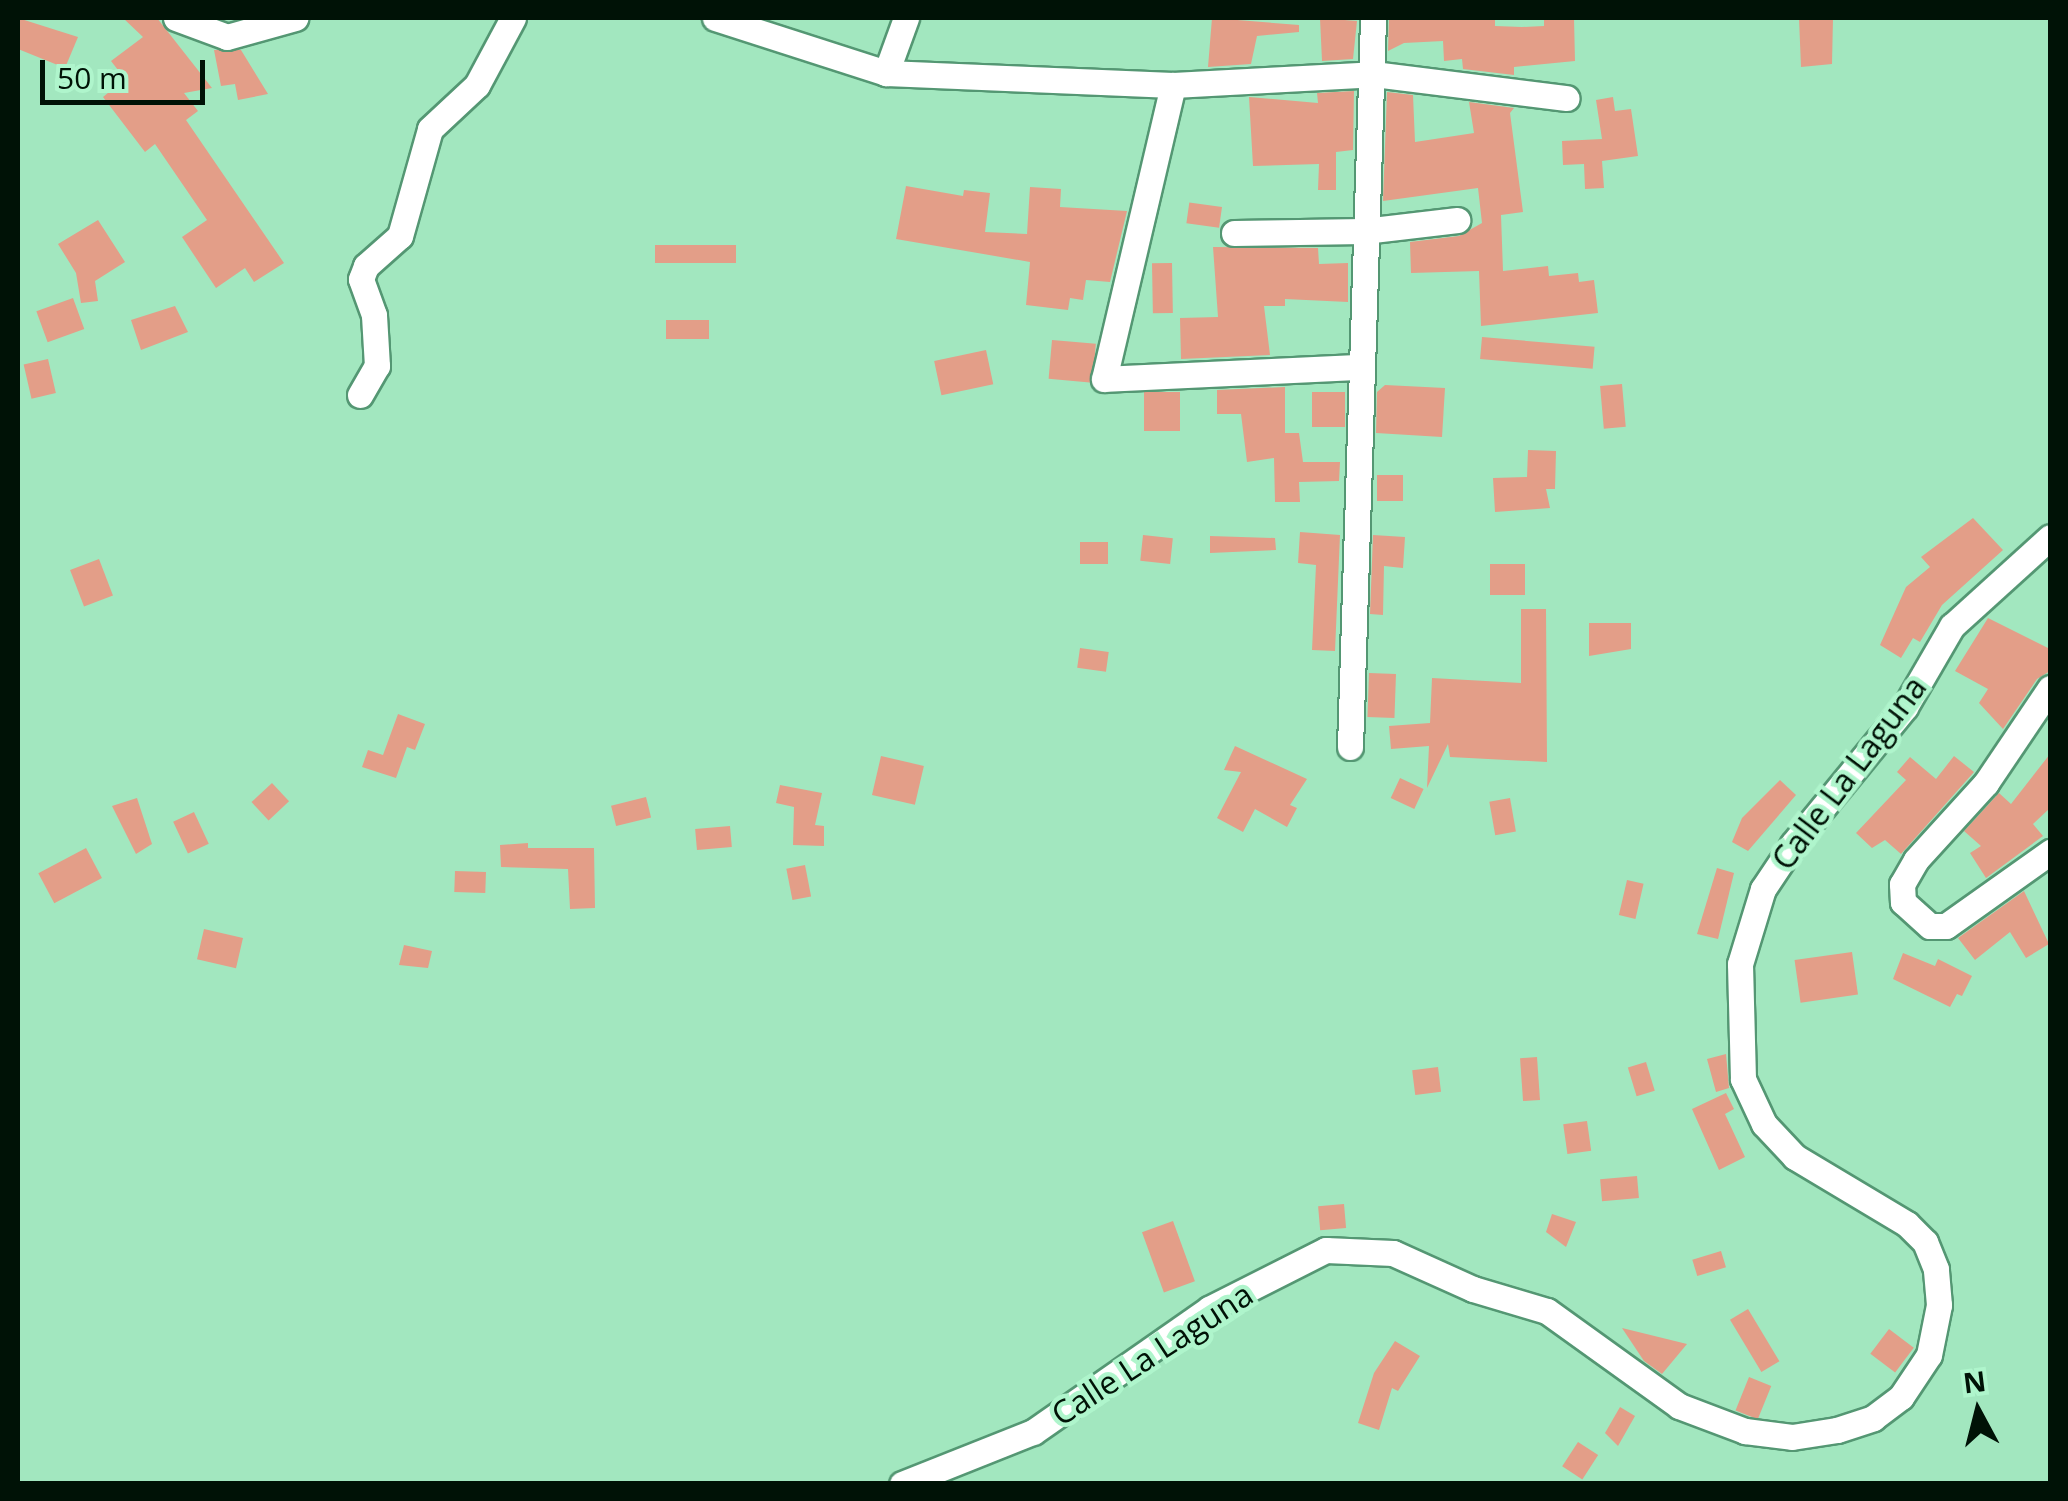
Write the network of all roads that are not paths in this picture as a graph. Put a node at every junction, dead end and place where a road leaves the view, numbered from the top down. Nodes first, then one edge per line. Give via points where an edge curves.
1 (176, 18) edge
2 (296, 18) edge
3 (513, 18) edge
4 (714, 18) edge
5 (906, 18) edge
6 (1373, 18) edge
7 (886, 73) junction
8 (1373, 74) junction
9 (1172, 85) junction
10 (1567, 98) dead end
11 (1456, 220) dead end
12 (1364, 231) junction
13 (1234, 233) dead end
14 (1360, 368) junction
15 (360, 395) dead end
16 (2047, 544) edge
17 (2050, 688) edge
18 (1350, 747) dead end
19 (2050, 852) edge
20 (902, 1484) edge

1 - 2 street via 227,37
3 - 15 street via 477,85 430,129 400,236 366,266 361,279 374,315 377,366
4 - 7 street
5 - 7 street
6 - 8 street
7 - 9 street
8 - 9 street
8 - 10 street
8 - 12 street
9 - 14 street via 1104,380
11 - 12 street
12 - 13 street
12 - 14 street
14 - 18 street
16 - 20 street, Calle La Laguna via 1952,626 1905,707 1763,889 1740,964 1743,1078 1764,1124 1795,1157 1907,1224 1925,1242 1936,1269 1940,1304 1930,1355 1901,1398 1873,1418 1837,1430 1792,1436 1745,1431 1679,1406 1547,1310 1473,1290 1393,1254 1326,1250 1209,1310 1033,1432
17 - 19 street via 1986,783 1916,860 1902,884 1903,902 1930,926 1946,926

